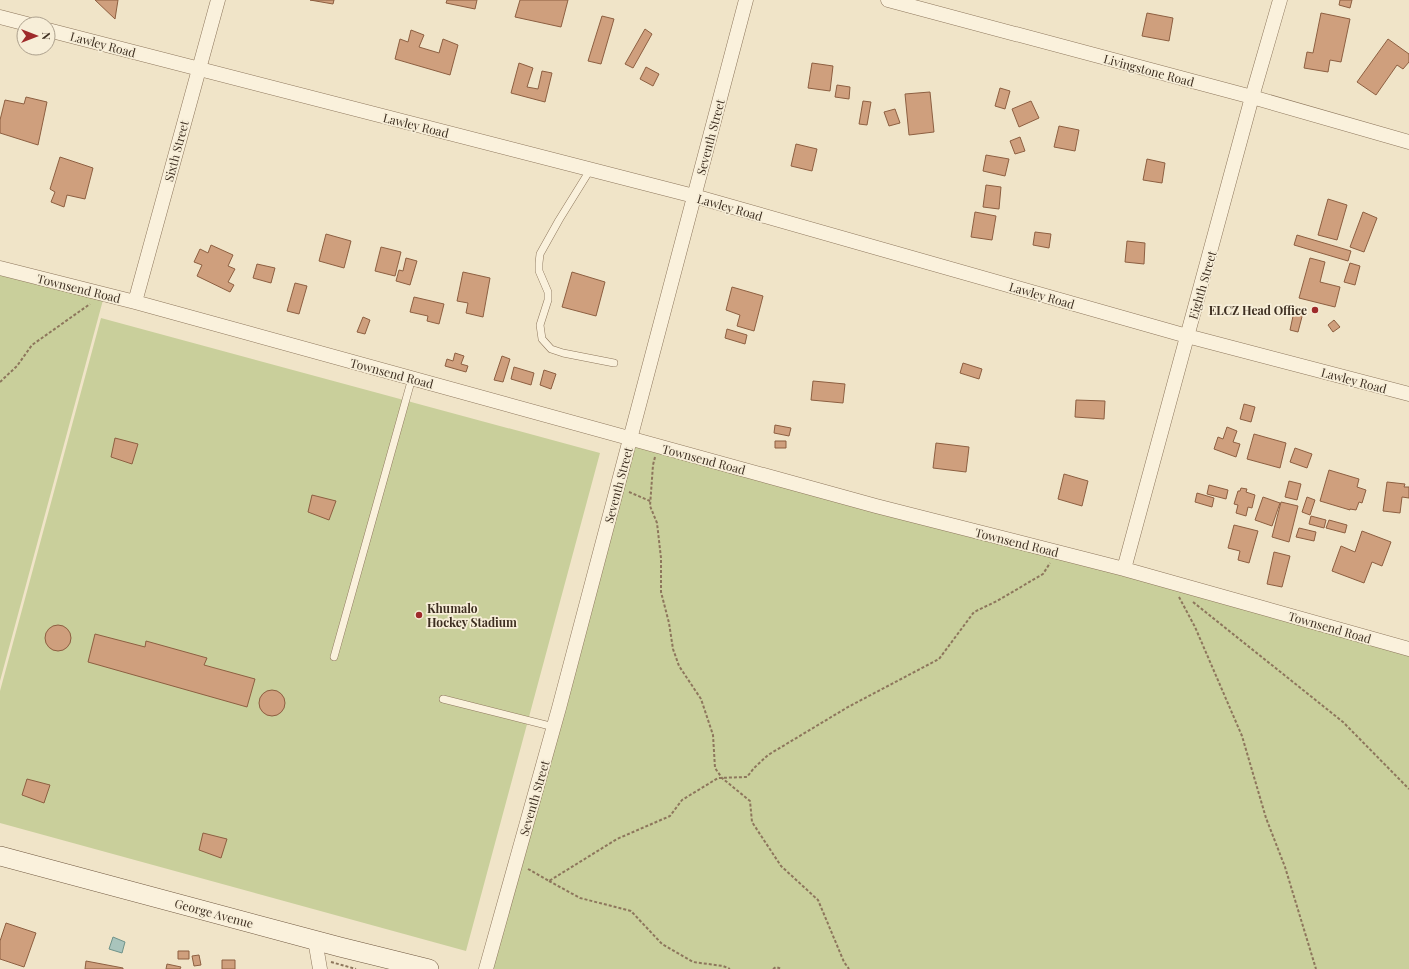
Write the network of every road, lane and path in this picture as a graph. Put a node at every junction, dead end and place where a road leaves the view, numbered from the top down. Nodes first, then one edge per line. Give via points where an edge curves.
1 (218, 0) edge
2 (746, 0) edge
3 (888, 0) edge
4 (1280, 0) edge
5 (0, 17) edge
6 (16, 21) edge
7 (56, 32) edge
8 (199, 70) junction
9 (1252, 97) junction
10 (1409, 142) edge
11 (590, 170) junction
12 (694, 196) junction
13 (0, 268) edge
14 (104, 294) junction
15 (135, 302) junction
16 (1187, 336) junction
17 (614, 363) dead end
18 (412, 378) junction
19 (0, 382) edge
20 (1409, 394) edge
21 (631, 438) junction
22 (658, 446) junction
23 (617, 492) junction
24 (650, 501) junction
25 (1057, 552) junction
26 (1124, 570) junction
27 (1170, 582) junction
28 (1191, 601) dead end
29 (1409, 649) edge
30 (334, 657) dead end
31 (443, 699) dead end
32 (554, 727) junction
33 (722, 778) junction
34 (1409, 789) edge
35 (0, 856) edge
36 (516, 862) junction
37 (549, 881) junction
38 (315, 940) junction
39 (391, 965) edge
40 (320, 969) edge
41 (429, 969) edge
42 (486, 969) edge
43 (730, 969) edge
44 (773, 969) edge
45 (782, 969) edge
46 (849, 969) edge
47 (1316, 969) edge

1 - 8 street, Sixth Street
2 - 12 street, Seventh Street
3 - 9 street, Livingstone Road
4 - 9 street, Eighth Street
5 - 6 street
7 - 8 street, Lawley Road
8 - 11 street, Lawley Road
8 - 15 street, Sixth Street
9 - 10 street, Livingstone Road
9 - 16 street, Eighth Street
11 - 12 street, Lawley Road
11 - 17 lane via 540,254 540,271 548,292 548,300 540,325 542,339 551,348
12 - 16 street, Lawley Road
12 - 21 street, Seventh Street
13 - 14 street, Townsend Road
14 - 15 street, Townsend Road
14 - 19 path via 32,345 17,366
15 - 18 street, Townsend Road
16 - 20 street, Lawley Road
16 - 26 street, Eighth Street
18 - 21 street, Townsend Road
18 - 30 lane
21 - 22 street, Townsend Road
21 - 23 street, Seventh Street
22 - 24 path via 653,465
22 - 25 street, Townsend Road via 876,506
23 - 24 path via 629,492
23 - 32 street, Seventh Street
24 - 33 path via 658,523 661,592 673,649 679,666 700,699 713,735 715,768
25 - 26 street, Townsend Road
25 - 33 path via 1043,574 974,612 939,659 848,707 768,755 747,777
26 - 27 street, Townsend Road
27 - 29 street, Townsend Road
27 - 47 path via 1194,627 1242,736
28 - 34 path via 1343,722
31 - 32 lane
32 - 36 street, Seventh Street
33 - 37 path via 682,800 670,816 617,839
33 - 46 path via 750,801 752,822 781,866 818,900
35 - 38 main road, George Avenue
36 - 37 path
36 - 42 street, Seventh Street
37 - 43 path via 580,898 631,911 662,944 693,962
38 - 39 main road, George Avenue
38 - 40 street
39 - 41 main road, George Avenue
44 - 45 path

